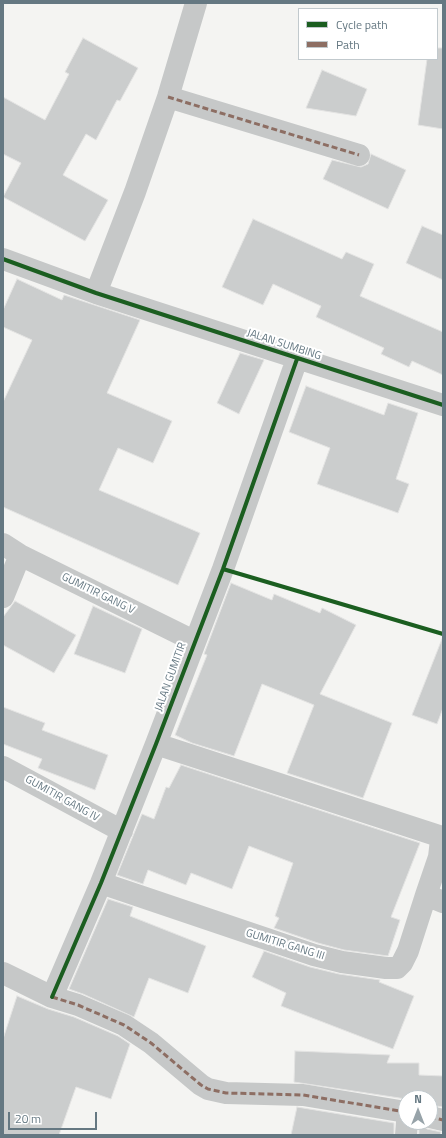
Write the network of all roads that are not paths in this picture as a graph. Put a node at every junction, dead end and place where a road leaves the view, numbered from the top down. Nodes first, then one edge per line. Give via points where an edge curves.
1 (196, 3) edge
2 (168, 97) junction
3 (359, 156) dead end
4 (3, 259) edge
5 (96, 293) junction
6 (297, 359) junction
7 (443, 405) edge
8 (12, 550) edge
9 (3, 598) edge
10 (194, 641) junction
11 (156, 744) junction
12 (3, 766) edge
13 (122, 831) junction
14 (101, 883) junction
15 (434, 898) edge
16 (3, 973) edge
17 (52, 997) junction
18 (398, 1111) edge

1 - 2 street
2 - 3 street
2 - 5 street
4 - 5 street, JALAN SUMBING
5 - 6 street, JALAN SUMBING
6 - 7 street, JALAN SUMBING
6 - 10 street, JALAN GUMITIR via 223,569
8 - 9 street
8 - 10 street, GUMITIR GANG V
10 - 11 street, JALAN GUMITIR
11 - 13 street, JALAN GUMITIR
11 - 15 street via 439,836 442,840
12 - 13 street, GUMITIR GANG IV
13 - 14 street, JALAN GUMITIR
14 - 15 street, GUMITIR GANG III via 314,955 386,968 398,968 402,963
14 - 17 street, JALAN GUMITIR
16 - 17 street
17 - 18 street via 78,1005 124,1026 151,1043 201,1085 213,1090 303,1095

